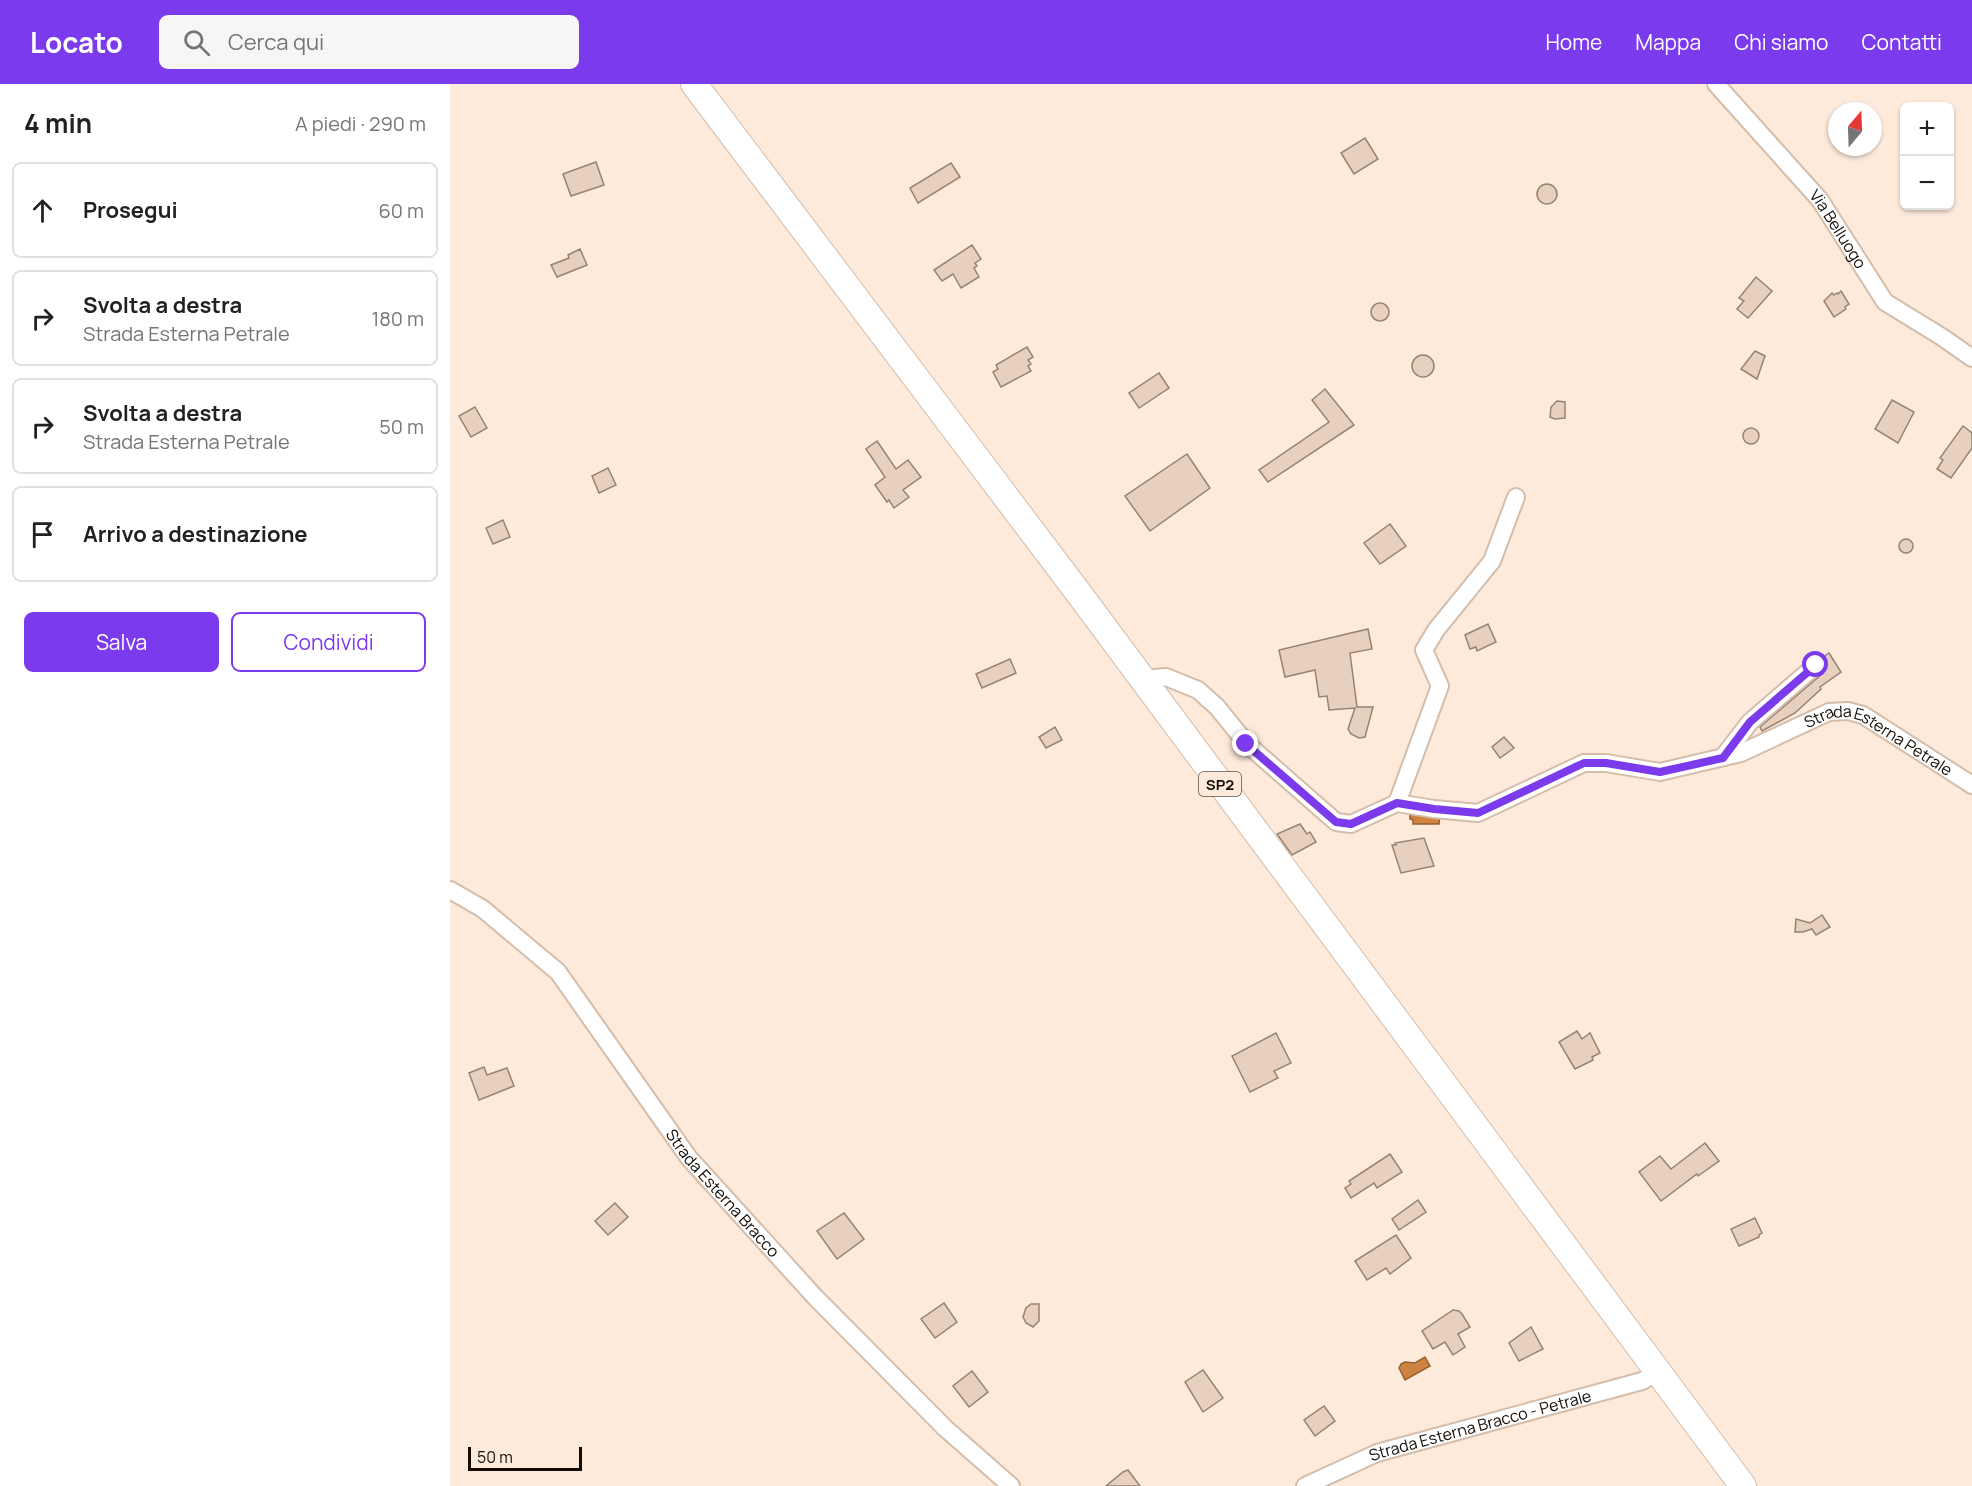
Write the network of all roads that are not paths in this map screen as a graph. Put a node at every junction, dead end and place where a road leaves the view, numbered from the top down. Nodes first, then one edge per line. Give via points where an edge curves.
1 (694, 84) edge
2 (1716, 84) edge
3 (1972, 358) edge
4 (1516, 497) dead end
5 (1816, 665) dead end
6 (1142, 679) junction
7 (1723, 758) junction
8 (1972, 785) edge
9 (1397, 803) junction
10 (450, 890) edge
11 (1658, 1372) junction
12 (1011, 1486) edge
13 (1305, 1486) edge
14 (1743, 1486) edge

1 - 6 main road, SP2
2 - 3 street, Via Belluogo via 1820,200 1885,302
4 - 9 street via 1492,561 1424,650 1440,686
5 - 7 street via 1750,722
6 - 9 street via 1166,677 1198,690 1246,744 1336,822 1351,824
6 - 11 main road, SP2
7 - 8 street, Strada Esterna Petrale via 1829,712 1848,711 1863,715
7 - 9 street, Strada Esterna Petrale via 1660,772 1584,763 1478,813
10 - 12 street, Strada Esterna Bracco via 483,909 558,972 689,1158 815,1297 945,1428
11 - 13 street, Strada Esterna Bracco - Petrale via 1642,1381 1377,1453
11 - 14 main road, SP2

